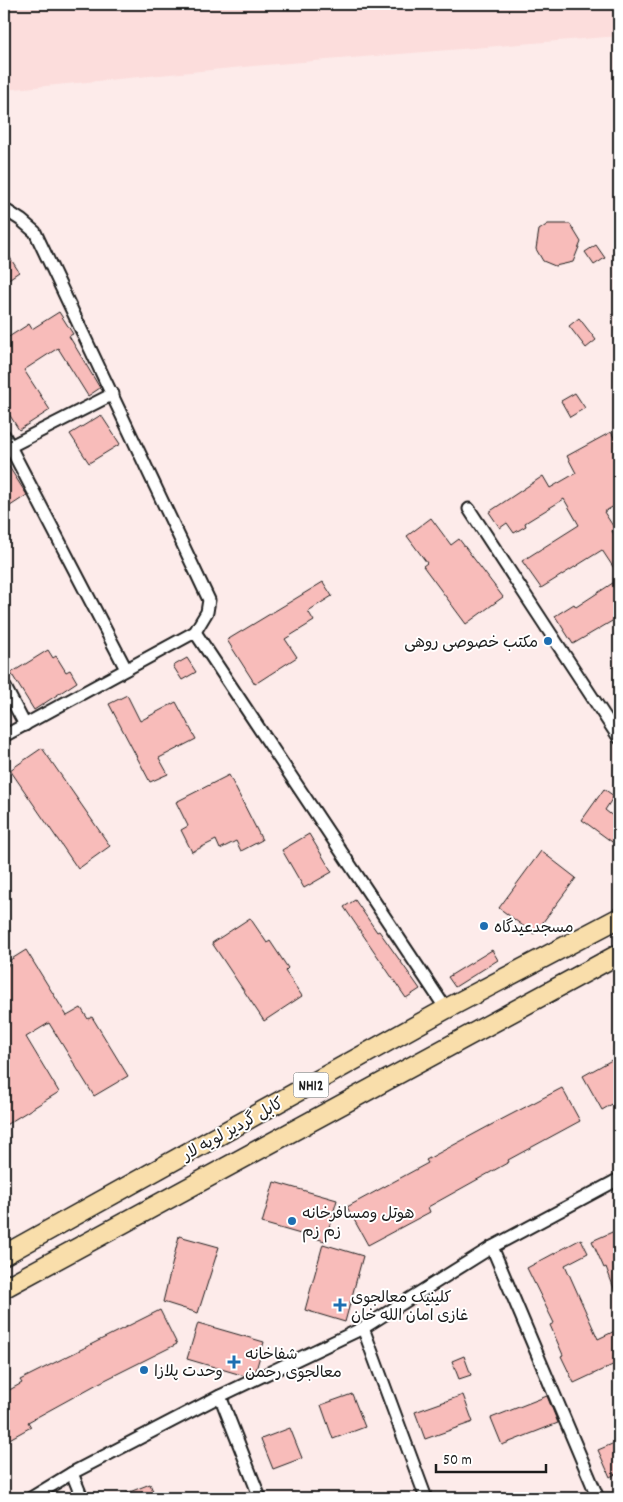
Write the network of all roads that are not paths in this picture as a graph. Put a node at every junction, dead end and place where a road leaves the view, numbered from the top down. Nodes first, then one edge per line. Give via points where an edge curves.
1 (4, 209) edge
2 (113, 394) junction
3 (4, 435) edge
4 (7, 448) edge
5 (468, 509) dead end
6 (195, 632) junction
7 (126, 669) junction
8 (4, 685) edge
9 (25, 725) junction
10 (4, 736) edge
11 (619, 738) edge
12 (619, 918) edge
13 (619, 954) edge
14 (446, 1009) junction
15 (619, 1179) edge
16 (492, 1247) junction
17 (4, 1255) edge
18 (4, 1288) edge
19 (363, 1328) junction
20 (220, 1396) junction
21 (72, 1473) junction
22 (32, 1498) edge
23 (82, 1498) edge
24 (260, 1498) edge
25 (426, 1498) edge
26 (598, 1498) edge

1 - 2 street via 35,232
2 - 4 street
2 - 6 street via 209,600 207,612
3 - 4 street
4 - 7 street
5 - 11 street
6 - 7 street
6 - 14 street
7 - 9 street
8 - 9 street
9 - 10 street
12 - 14 highway, کابل گردیز لویه لار / NH12
13 - 18 highway, کابل گردیز لویه لار / NH12
14 - 17 highway, کابل گردیز لویه لار / NH12
15 - 16 street
16 - 19 street
16 - 26 street
19 - 20 street
19 - 25 street
20 - 21 street
20 - 24 street
21 - 22 street
21 - 23 street

